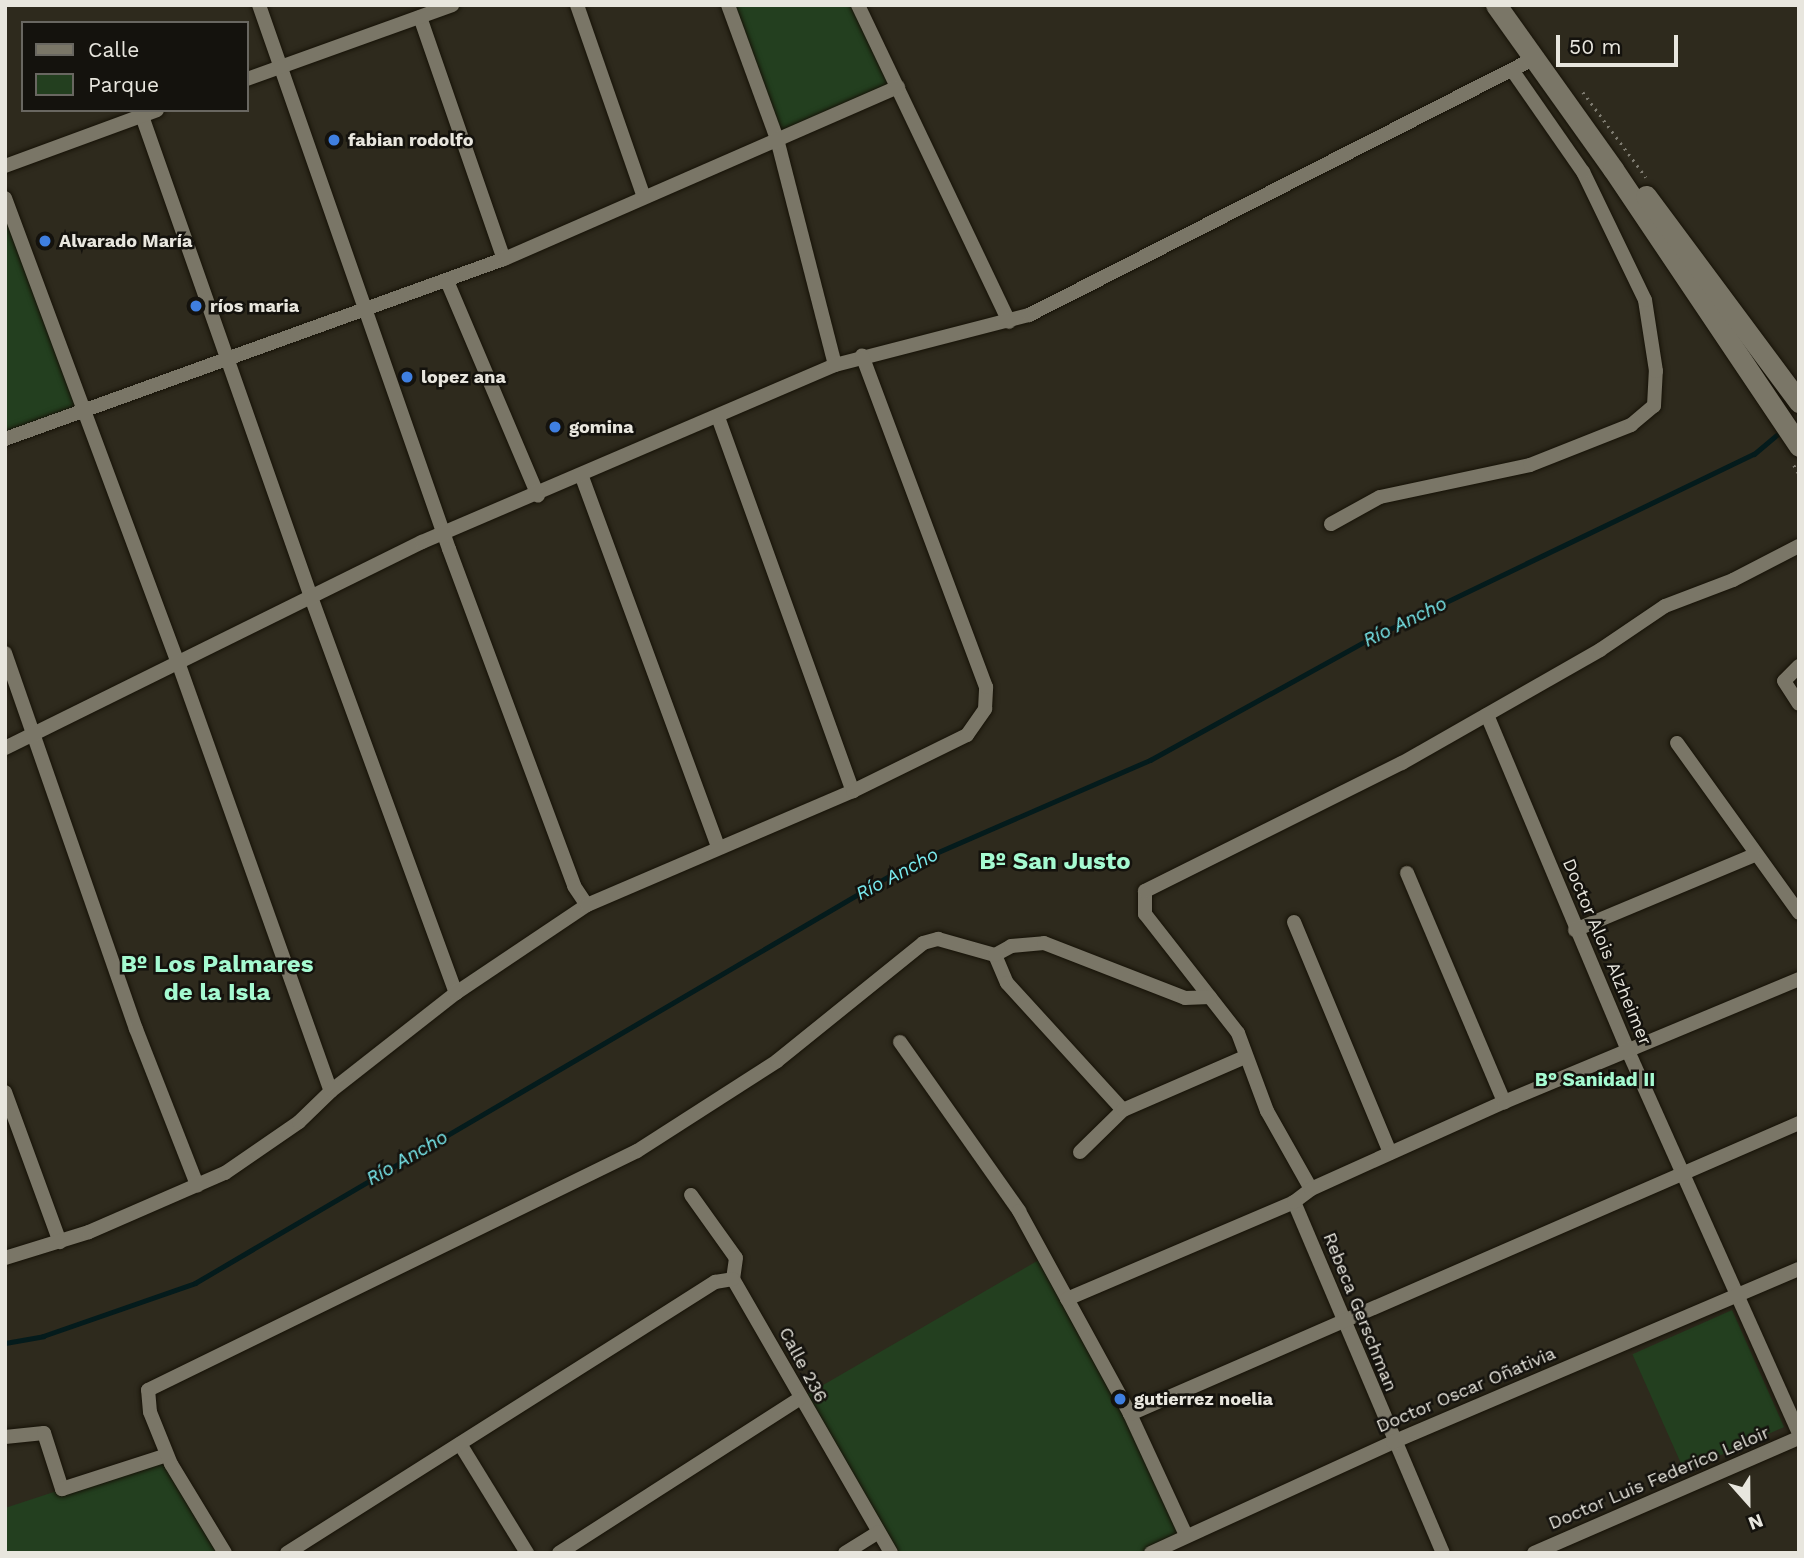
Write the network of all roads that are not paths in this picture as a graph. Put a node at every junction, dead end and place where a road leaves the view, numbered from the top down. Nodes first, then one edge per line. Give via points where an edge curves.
1 (259, 5) edge
2 (452, 5) edge
3 (577, 5) edge
4 (728, 5) edge
5 (858, 5) edge
6 (1496, 5) edge
7 (420, 17) junction
8 (1535, 58) junction
9 (281, 67) junction
10 (1512, 70) junction
11 (248, 79) edge
12 (898, 87) junction
13 (152, 112) edge
14 (142, 116) junction
15 (777, 139) junction
16 (5, 166) edge
17 (644, 197) junction
18 (5, 198) edge
19 (504, 259) junction
20 (447, 281) junction
21 (366, 309) junction
22 (1009, 322) junction
23 (862, 355) junction
24 (226, 359) junction
25 (835, 365) junction
26 (1799, 402) edge
27 (83, 411) junction
28 (718, 417) junction
29 (5, 439) edge
30 (1799, 446) edge
31 (582, 477) junction
32 (538, 495) junction
33 (1331, 524) dead end
34 (446, 533) junction
35 (1799, 546) edge
36 (311, 597) junction
37 (5, 653) edge
38 (180, 665) junction
39 (1799, 666) edge
40 (1799, 704) edge
41 (1487, 715) junction
42 (35, 735) junction
43 (1677, 743) dead end
44 (5, 748) edge
45 (853, 791) junction
46 (718, 847) junction
47 (1754, 855) junction
48 (1407, 873) dead end
49 (587, 905) junction
50 (1799, 913) edge
51 (1294, 922) dead end
52 (1575, 930) junction
53 (995, 955) junction
54 (1799, 979) edge
55 (456, 993) junction
56 (1210, 997) junction
57 (900, 1042) dead end
58 (1628, 1051) junction
59 (1245, 1057) junction
60 (331, 1091) junction
61 (5, 1092) edge
62 (1504, 1102) junction
63 (1123, 1110) junction
64 (1799, 1123) edge
65 (1080, 1152) dead end
66 (1390, 1153) junction
67 (1681, 1172) junction
68 (197, 1185) junction
69 (1311, 1189) junction
70 (691, 1195) dead end
71 (1294, 1202) junction
72 (60, 1242) junction
73 (5, 1258) edge
74 (1799, 1269) edge
75 (733, 1279) junction
76 (1735, 1296) junction
77 (1067, 1299) junction
78 (1342, 1321) junction
79 (799, 1399) junction
80 (1130, 1414) junction
81 (1799, 1436) edge
82 (5, 1437) edge
83 (1393, 1442) junction
84 (460, 1444) junction
85 (167, 1455) junction
86 (878, 1532) junction
87 (1186, 1535) junction
88 (1154, 1552) edge
89 (225, 1553) edge
90 (287, 1553) edge
91 (527, 1553) edge
92 (559, 1553) edge
93 (845, 1553) edge
94 (891, 1553) edge
95 (1443, 1553) edge
96 (1534, 1553) edge

1 - 9 street
2 - 7 street
3 - 17 street
4 - 15 street
5 - 12 street
6 - 8 main road
7 - 9 street
7 - 19 street
8 - 10 street
8 - 26 main road via 1624,166
8 - 30 main road
9 - 11 street
9 - 21 street
10 - 22 street
10 - 33 street via 1583,172 1645,300 1656,371 1654,406 1631,425 1530,466 1380,497
12 - 15 street
12 - 22 street
13 - 14 street
14 - 16 street
14 - 24 street
15 - 17 street
15 - 25 street
17 - 19 street
18 - 27 street
19 - 20 street
20 - 21 street
20 - 32 street
21 - 24 street
21 - 34 street
22 - 23 street
23 - 25 street
23 - 45 street via 988,699 967,735
24 - 27 street
24 - 36 street
25 - 28 street
27 - 29 street
27 - 38 street
28 - 31 street
28 - 45 street
31 - 32 street
31 - 46 street
32 - 34 street
34 - 36 street
34 - 49 street via 565,860
35 - 41 street via 1733,580 1665,606
36 - 38 street
36 - 55 street
37 - 42 street
38 - 42 street
38 - 60 street
39 - 40 street via 1784,681
41 - 52 street, Doctor Alois Alzheimer
41 - 56 street via 1402,763 1145,891 1143,906 1150,923
42 - 44 street
42 - 68 street via 136,1029
43 - 47 street
45 - 46 street
46 - 49 street
47 - 50 street
47 - 52 street
48 - 62 street
49 - 55 street
51 - 66 street
52 - 58 street, Doctor Alois Alzheimer
53 - 56 street via 1018,944 1044,943 1185,998
53 - 63 street via 1007,983
53 - 85 street via 938,939 923,943 777,1061 637,1151 148,1390 150,1412
54 - 58 street
55 - 60 street
56 - 59 street via 1238,1033
57 - 77 street via 1019,1211
58 - 62 street
58 - 67 street, Doctor Alois Alzheimer
59 - 63 street
59 - 69 street via 1272,1121
60 - 68 street via 299,1122 225,1173
61 - 72 street
62 - 66 street
63 - 65 street
64 - 67 street
66 - 69 street
67 - 76 street, Doctor Alois Alzheimer
67 - 78 street
68 - 72 street
69 - 71 street
70 - 75 street, Calle 236 via 736,1258
71 - 77 street
71 - 78 street, Rebeca Gerschman
72 - 73 street
74 - 76 street, Doctor Oscar Oñativia
75 - 79 street, Calle 236
75 - 84 street via 715,1282
76 - 81 street, Doctor Alois Alzheimer
76 - 83 street, Doctor Oscar Oñativia
77 - 80 street
78 - 80 street
78 - 83 street, Rebeca Gerschman
79 - 86 street, Calle 236
79 - 92 street
80 - 87 street
81 - 96 street, Doctor Luis Federico Leloir
82 - 85 street via 44,1433 62,1489
83 - 87 street, Doctor Oscar Oñativia
83 - 95 street, Rebeca Gerschman
84 - 90 street
84 - 91 street
85 - 89 street
86 - 93 street
86 - 94 street, Calle 236
87 - 88 street, Doctor Oscar Oñativia

